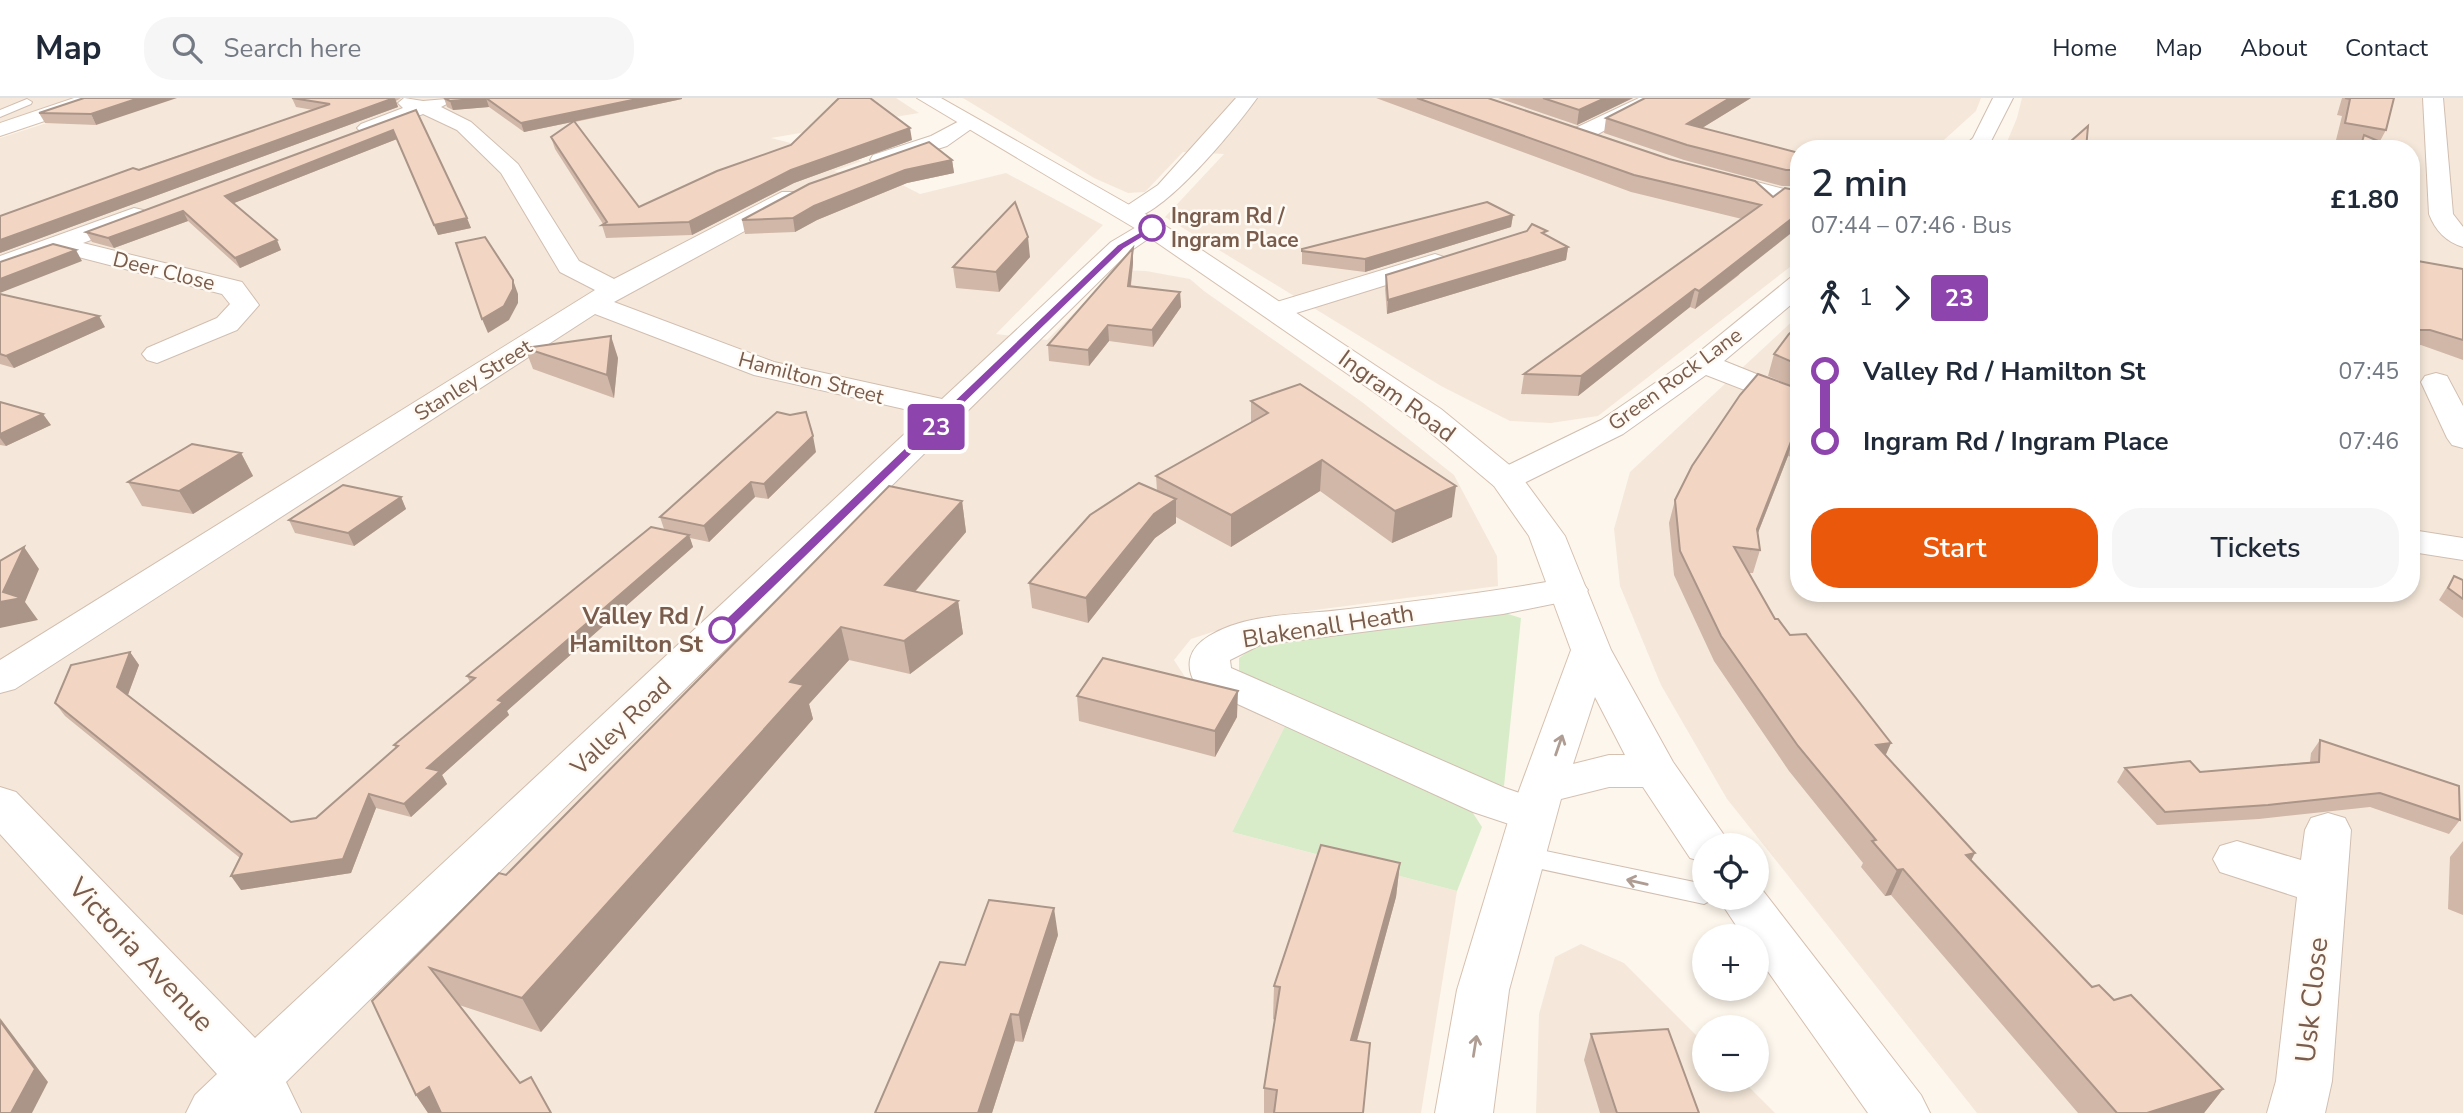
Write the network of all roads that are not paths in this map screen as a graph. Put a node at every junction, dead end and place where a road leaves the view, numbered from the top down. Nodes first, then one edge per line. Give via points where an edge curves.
1 (94, 98) edge
2 (386, 98) edge
3 (448, 98) edge
4 (928, 98) edge
5 (1247, 98) edge
6 (1655, 98) edge
7 (2003, 98) edge
8 (2433, 98) edge
9 (27, 102) dead end
10 (424, 107) junction
11 (0, 114) edge
12 (967, 123) junction
13 (1553, 128) edge
14 (0, 130) edge
15 (346, 136) edge
16 (1577, 136) junction
17 (1983, 140) edge
18 (1602, 144) edge
19 (855, 170) edge
20 (1700, 174) edge
21 (819, 183) edge
22 (1790, 198) edge
23 (150, 209) edge
24 (1141, 221) junction
25 (2463, 240) edge
26 (58, 244) junction
27 (1462, 253) edge
28 (0, 265) edge
29 (1790, 291) edge
30 (604, 297) junction
31 (1277, 311) junction
32 (158, 354) dead end
33 (1703, 363) junction
34 (2436, 382) dead end
35 (1790, 398) edge
36 (953, 411) junction
37 (2463, 438) edge
38 (1506, 479) junction
39 (2420, 542) edge
40 (2463, 549) edge
41 (1569, 590) junction
42 (1591, 650) junction
43 (0, 679) edge
44 (1656, 771) junction
45 (0, 804) edge
46 (1533, 819) junction
47 (2328, 830) dead end
48 (1699, 833) edge
49 (2237, 859) dead end
50 (1692, 882) edge
51 (2323, 886) junction
52 (1740, 910) edge
53 (263, 1094) edge
54 (215, 1113) edge
55 (1464, 1113) edge
56 (1901, 1113) edge
57 (2295, 1113) edge

1 - 14 street
2 - 10 street, Hamilton Street
3 - 10 street
4 - 12 street, Ingram Road
5 - 24 street, Valley Road
6 - 16 street
7 - 17 street
8 - 25 street via 2441,215 2446,226
9 - 11 lane
10 - 15 street
10 - 30 street, Hamilton Street via 464,126 510,169 569,265
12 - 19 street via 939,141
12 - 24 street, Ingram Road
13 - 16 street
16 - 18 street
20 - 22 street
21 - 30 street, Stanley Street
23 - 26 street
24 - 31 street, Ingram Road
24 - 36 street, Valley Road
26 - 28 street
26 - 32 street, Deer Close via 232,288 245,306 227,324
27 - 31 street
29 - 33 street, Green Rock Lane
30 - 36 street, Hamilton Street via 765,369
30 - 43 street, Stanley Street
31 - 38 street, Ingram Road via 1430,416
33 - 35 street
33 - 38 street, Green Rock Lane via 1612,427
34 - 37 street
36 - 53 street, Valley Road
38 - 41 street, Ingram Road via 1547,536
39 - 40 street
41 - 42 street, Ingram Road
41 - 46 street, Blakenall Heath via 1253,633 1224,644 1209,656 1211,675
42 - 44 street, Ingram Road
46 -> 42 street
44 - 46 street via 1609,771
44 - 48 street, Ingram Road
45 - 53 street, Victoria Avenue
50 -> 46 lane
55 -> 46 street via 1483,990
47 - 51 street, Usk Close
49 - 51 street
51 - 57 street, Usk Close via 2304,1081
52 - 56 street
53 - 54 street, Valley Road

